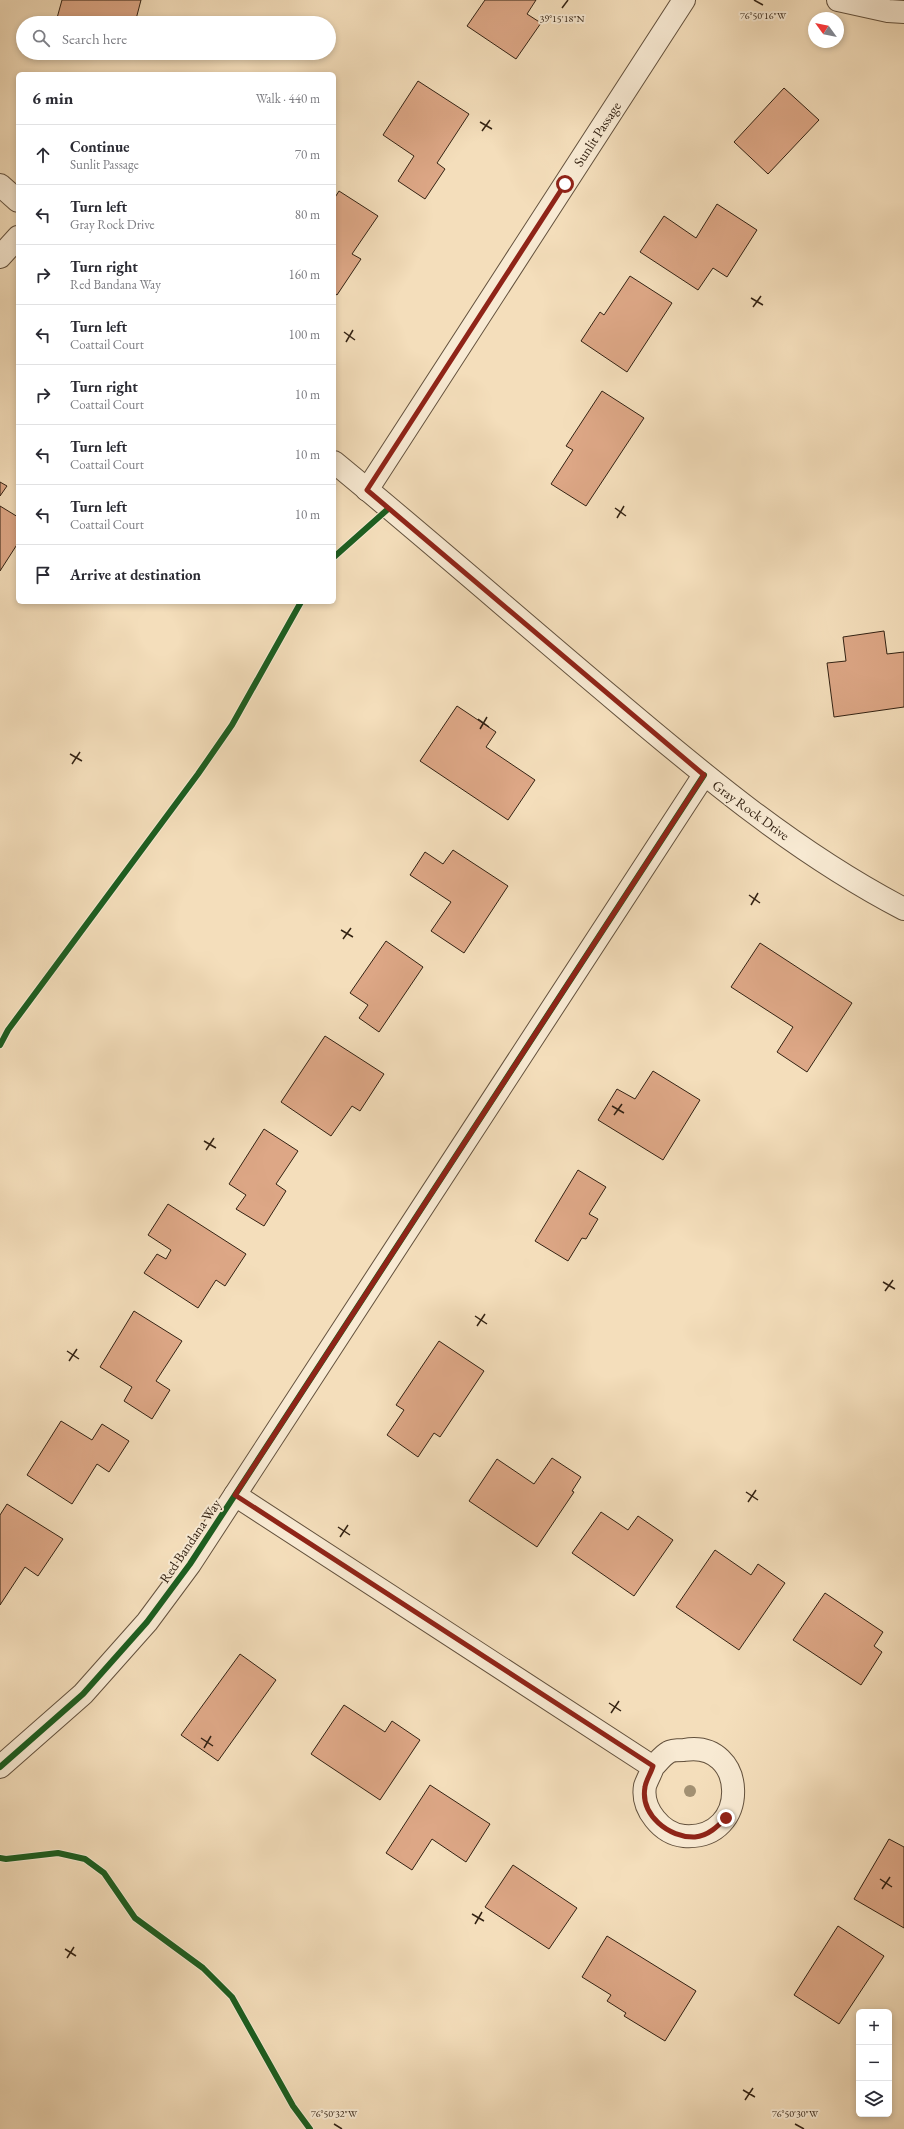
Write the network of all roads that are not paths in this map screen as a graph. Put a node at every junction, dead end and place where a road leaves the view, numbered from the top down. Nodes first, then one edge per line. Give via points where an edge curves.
1 (684, 0) edge
2 (838, 0) edge
3 (904, 12) edge
4 (0, 185) edge
5 (16, 199) edge
6 (16, 239) edge
7 (0, 257) edge
8 (336, 464) edge
9 (367, 490) junction
10 (704, 775) junction
11 (904, 909) edge
12 (235, 1495) junction
13 (653, 1766) junction
14 (0, 1767) edge

1 - 9 street, Sunlit Passage
2 - 3 street
4 - 5 street
6 - 7 street
8 - 9 street, Gray Rock Drive
9 - 10 street, Gray Rock Drive
10 - 11 street, Gray Rock Drive via 773,828 870,891
10 - 12 street, Red Bandana Way
12 - 13 street
12 - 14 street, Red Bandana Way via 190,1564 147,1622 83,1694
13 - 13 street via 669,1752 697,1747 713,1753 728,1768 734,1785 734,1803 726,1818 712,1831 696,1837 677,1835 658,1824 647,1806 645,1787

